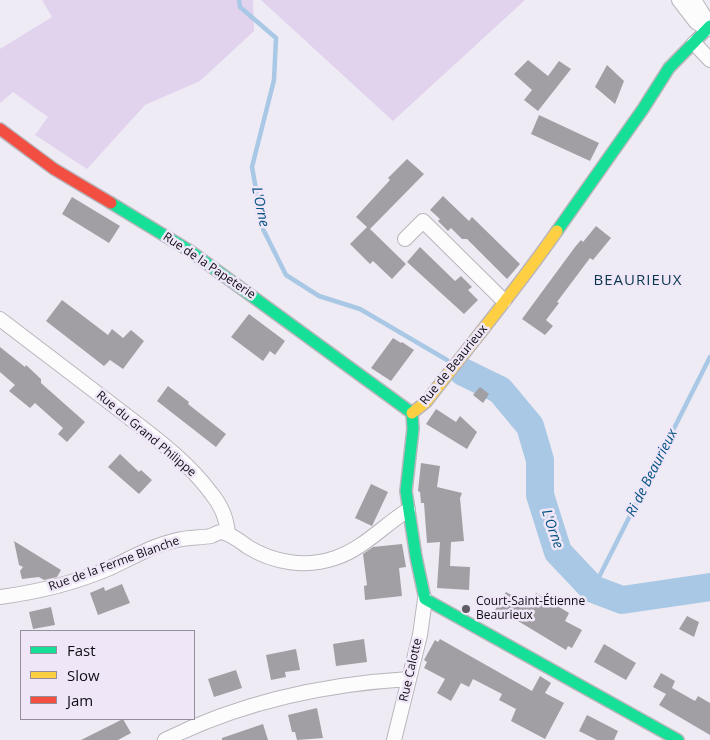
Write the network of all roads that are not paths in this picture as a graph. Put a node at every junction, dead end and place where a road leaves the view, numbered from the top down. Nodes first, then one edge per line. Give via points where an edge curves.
1 (679, 0) edge
2 (694, 0) edge
3 (708, 27) edge
4 (694, 43) junction
5 (710, 60) edge
6 (0, 129) edge
7 (405, 239) dead end
8 (504, 301) junction
9 (0, 320) edge
10 (412, 413) junction
11 (408, 510) junction
12 (228, 534) junction
13 (0, 596) edge
14 (426, 599) junction
15 (409, 679) junction
16 (165, 740) edge
17 (394, 740) edge
18 (678, 740) edge

1 - 3 street via 696,22
2 - 3 street
3 - 4 street, Rue de Beaurieux
4 - 5 street
4 - 8 street, Rue de Beaurieux via 669,68 531,269
6 - 10 street, Rue de la Papeterie via 54,169 190,251
7 - 8 street via 423,221
8 - 10 street, Rue de Beaurieux via 426,402
9 - 12 street, Rue du Grand Philippe via 184,463 217,501
10 - 11 street, Rue de Beaurieux via 406,491
11 - 12 street via 352,550 317,563 280,561 254,551
11 - 14 street, Rue de Beaurieux
12 - 13 street, Rue de la Ferme Blanche via 221,532 174,540 62,585
14 - 15 street, Rue Calotte
14 - 18 street
15 - 16 street via 299,693 241,709
15 - 17 street, Rue Calotte

